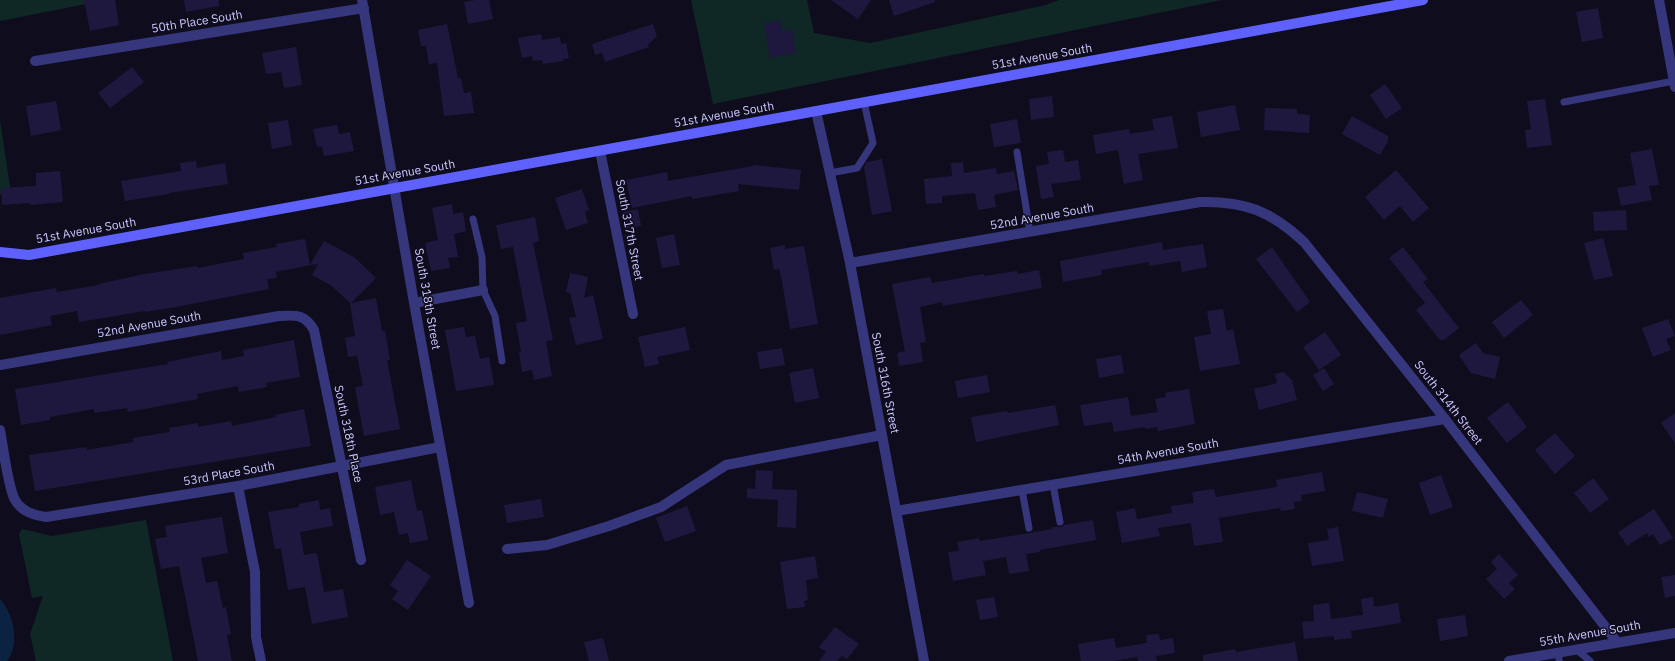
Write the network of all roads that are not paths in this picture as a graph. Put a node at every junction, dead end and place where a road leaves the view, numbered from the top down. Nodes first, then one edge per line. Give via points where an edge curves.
1 (1423, 0) edge
2 (1659, 0) edge
3 (363, 4) edge
4 (35, 61) dead end
5 (1674, 84) edge
6 (864, 102) junction
7 (1564, 102) dead end
8 (816, 111) junction
9 (600, 151) junction
10 (1017, 152) dead end
11 (830, 174) junction
12 (395, 188) junction
13 (1238, 205) joint
14 (473, 219) dead end
15 (1030, 232) junction
16 (0, 252) edge
17 (850, 263) junction
18 (483, 290) junction
19 (414, 303) junction
20 (633, 314) dead end
21 (302, 317) joint
22 (502, 361) dead end
23 (0, 365) edge
24 (1445, 419) junction
25 (0, 430) edge
26 (882, 435) junction
27 (440, 447) junction
28 (342, 466) junction
29 (1053, 485) junction
30 (238, 486) junction
31 (1022, 490) junction
32 (896, 511) junction
33 (1060, 522) dead end
34 (1029, 528) dead end
35 (507, 549) dead end
36 (361, 560) dead end
37 (469, 603) dead end
38 (1675, 633) edge
39 (1617, 642) junction
40 (1576, 649) junction
41 (1559, 657) edge
42 (260, 661) edge
43 (924, 661) edge
44 (1509, 661) edge
45 (1590, 661) edge

1 - 6 main road, 51st Avenue South
2 - 5 street
3 - 4 street, 50th Place South
3 - 12 street, South 318th Street
5 - 7 lane
6 - 8 main road, 51st Avenue South
6 - 11 lane via 873,143 857,168
8 - 9 main road, 51st Avenue South
8 - 11 street, South 316th Street
9 - 12 main road, 51st Avenue South
9 - 20 street, South 317th Street
10 - 15 lane
11 - 17 street, South 316th Street
12 - 16 main road, 51st Avenue South via 29,255
12 - 19 street, South 318th Street
13 - 15 street, 52nd Avenue South via 1200,202
13 - 24 street, South 314th Street via 1269,215 1292,230 1304,242
14 - 18 lane via 482,257
15 - 17 street, 52nd Avenue South
17 - 26 street, South 316th Street
18 - 19 street
18 - 22 lane via 495,316
19 - 27 street, South 318th Street
21 - 23 street, 52nd Avenue South via 279,316
21 - 28 street, South 318th Place via 309,321 314,330
24 - 29 street, 54th Avenue South
24 - 39 street, South 314th Street
25 - 30 street, 53rd Place South via 15,500 33,515 46,517
26 - 32 street, South 316th Street
26 - 35 street via 726,465 660,507 547,545
27 - 28 street, 53rd Place South
27 - 37 street, South 318th Street
28 - 30 street, 53rd Place South
28 - 36 street, South 318th Place
29 - 31 street, 54th Avenue South
29 - 33 lane
30 - 42 street via 255,572 256,637
31 - 32 street, 54th Avenue South
31 - 34 lane
32 - 43 street, South 316th Street
38 - 39 street, 55th Avenue South
39 - 40 street, 55th Avenue South
40 - 41 street, 55th Avenue South
40 - 45 lane
41 - 44 street, 55th Avenue South

